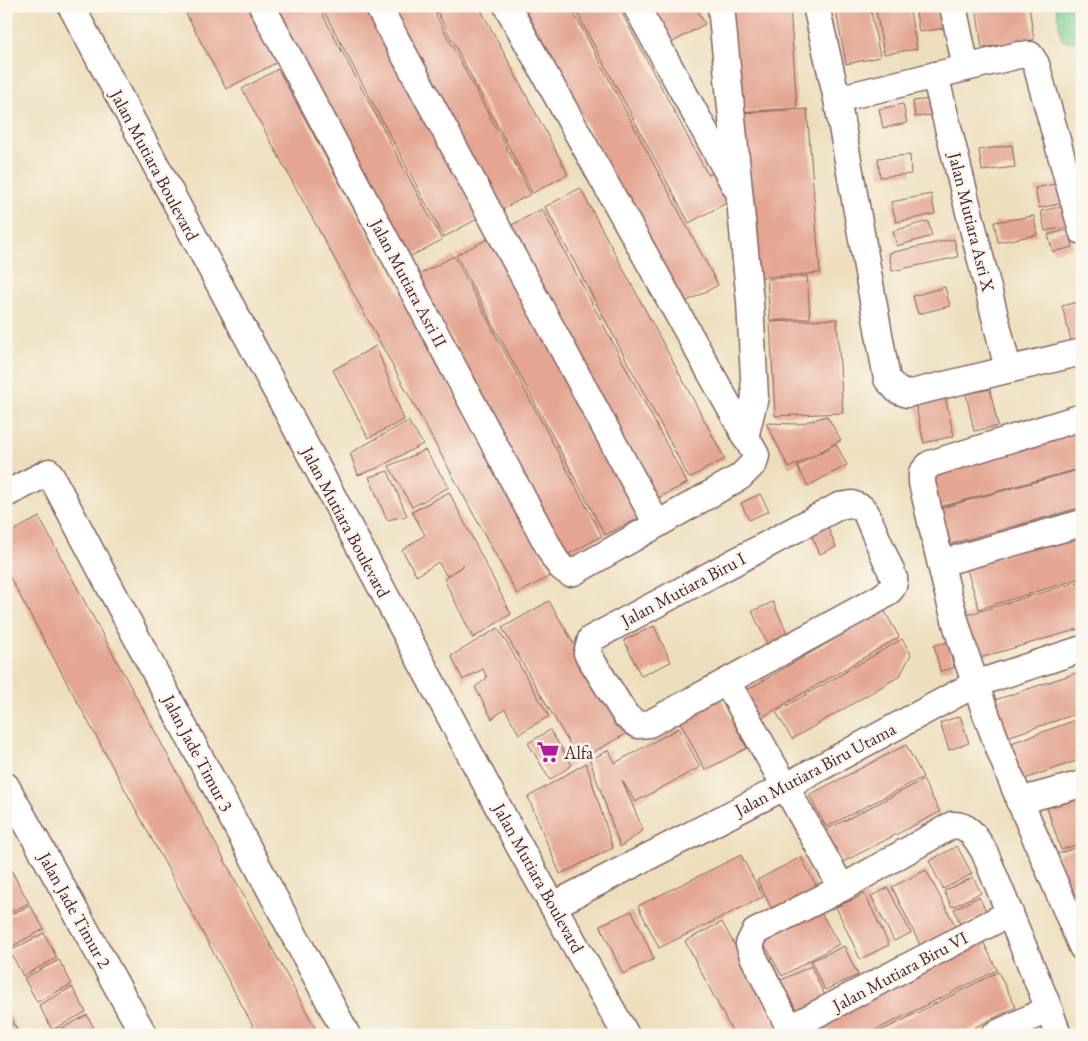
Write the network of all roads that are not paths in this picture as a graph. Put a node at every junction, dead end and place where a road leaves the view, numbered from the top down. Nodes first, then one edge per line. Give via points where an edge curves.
1 (71, 6) edge
2 (262, 6) edge
3 (378, 6) edge
4 (507, 6) edge
5 (636, 6) edge
6 (721, 6) edge
7 (816, 6) edge
8 (953, 6) edge
9 (966, 68) junction
10 (935, 75) junction
11 (837, 99) junction
12 (740, 196) junction
13 (1082, 231) edge
14 (1082, 352) edge
15 (1008, 369) junction
16 (1082, 417) edge
17 (746, 437) junction
18 (6, 494) edge
19 (1082, 523) edge
20 (656, 524) junction
21 (941, 563) junction
22 (1082, 650) edge
23 (727, 682) junction
24 (975, 684) junction
25 (1082, 784) edge
26 (6, 786) edge
27 (786, 786) junction
28 (1019, 802) junction
29 (842, 888) junction
30 (1073, 903) edge
31 (554, 905) junction
32 (1010, 913) junction
33 (1082, 947) edge
34 (1049, 1009) junction
35 (791, 1031) edge
36 (144, 1035) edge
37 (347, 1035) edge
38 (626, 1035) edge
39 (994, 1035) edge
40 (1058, 1035) edge

1 - 31 street, Jalan Mutiara Boulevard via 518,844
2 - 20 street, Jalan Mutiara Asri II via 555,559 565,571 574,572
3 - 20 street
4 - 17 street
5 - 12 street
6 - 12 street
7 - 11 street
8 - 9 street
9 - 10 street
9 - 13 street via 1030,55 1036,64
10 - 11 street
10 - 15 street, Jalan Mutiara Asri X
11 - 15 street via 886,379 897,390 907,394
12 - 17 street via 755,397
14 - 15 street
16 - 21 street via 930,464 922,473 922,483
17 - 20 street via 756,455 750,468 740,477
18 - 37 street, Jalan Jade Timur 3 via 49,472
19 - 21 street
21 - 24 street
22 - 24 street, Jalan Mutiara Biru Utama
23 - 23 street, Jalan Mutiara Biru I via 880,598 894,587 894,578 862,508 852,504 839,506 591,639 587,653 626,716 638,726 649,724
23 - 27 street
24 - 27 street, Jalan Mutiara Biru Utama
24 - 28 street
25 - 28 street
26 - 36 street, Jalan Jade Timur 2
27 - 29 street
27 - 31 street, Jalan Mutiara Biru Utama
28 - 30 street
29 - 32 street via 952,825 959,825 971,832 984,851
29 - 35 street via 755,932 749,944
30 - 33 street
31 - 38 street, Jalan Mutiara Boulevard
32 - 34 street
32 - 35 street, Jalan Mutiara Biru VI
34 - 39 street
34 - 40 street

